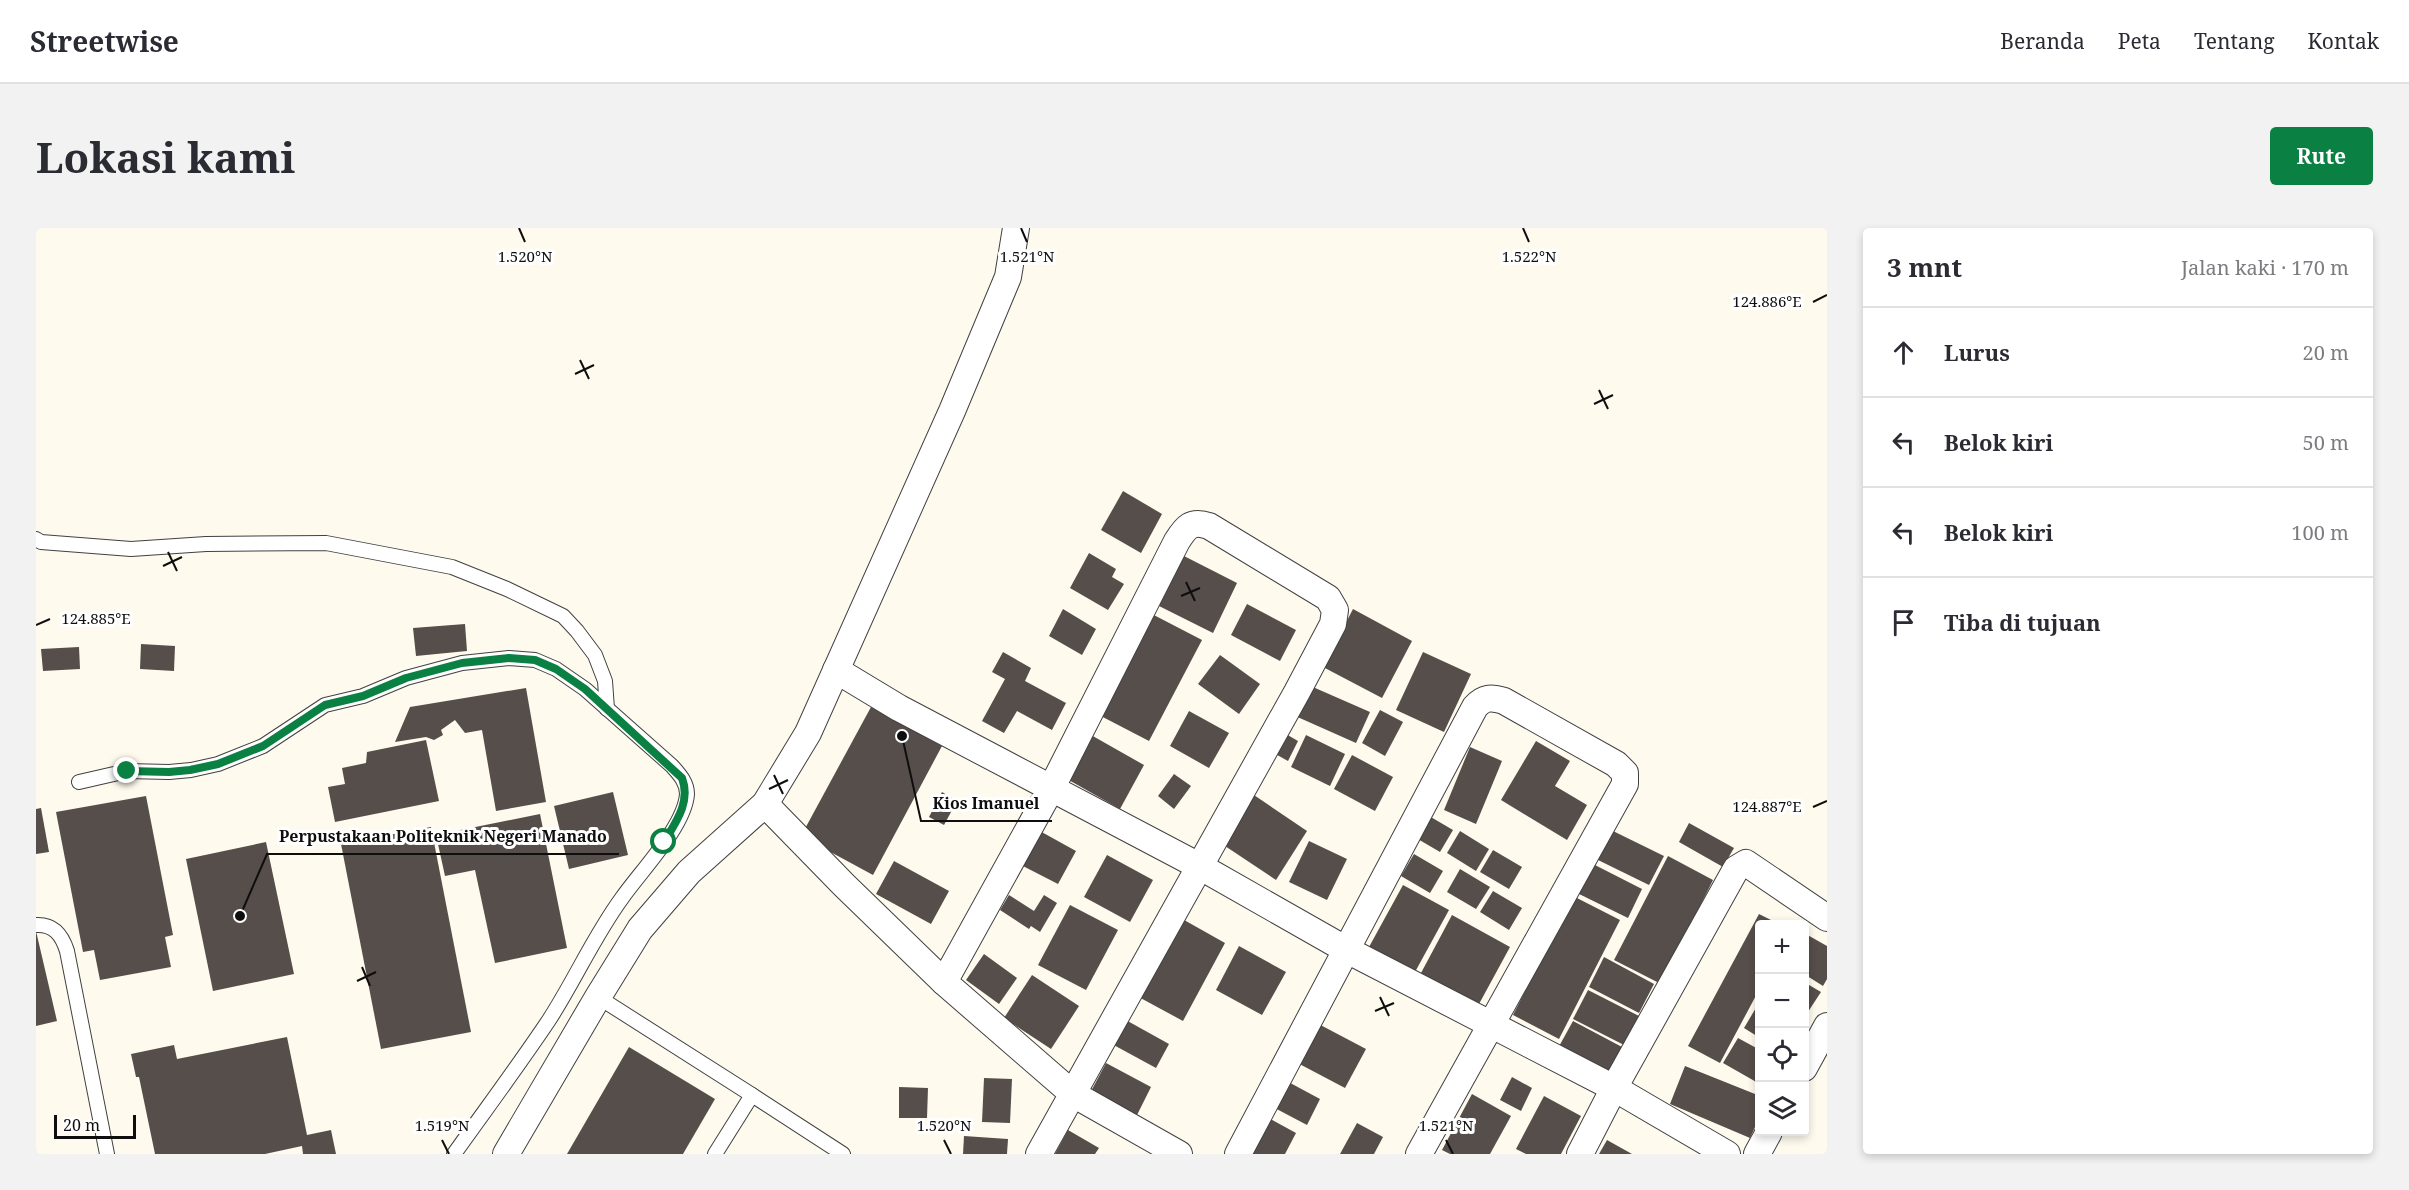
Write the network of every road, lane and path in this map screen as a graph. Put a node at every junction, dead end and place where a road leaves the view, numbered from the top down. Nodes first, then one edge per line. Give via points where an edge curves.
1 (1016, 228) edge
2 (36, 539) edge
3 (836, 670) junction
4 (607, 709) junction
5 (79, 782) dead end
6 (1052, 787) junction
7 (765, 804) junction
8 (1199, 866) junction
9 (1827, 918) edge
10 (36, 924) edge
11 (1345, 949) junction
12 (944, 982) junction
13 (598, 997) junction
14 (1492, 1024) junction
15 (1827, 1026) edge
16 (1809, 1059) edge
17 (1614, 1088) junction
18 (1073, 1094) junction
19 (752, 1095) junction
20 (1766, 1136) edge
21 (107, 1154) edge
22 (454, 1154) edge
23 (506, 1154) edge
24 (715, 1154) edge
25 (843, 1154) edge
26 (1039, 1154) edge
27 (1179, 1154) edge
28 (1238, 1154) edge
29 (1419, 1154) edge
30 (1580, 1154) edge
31 (1727, 1154) edge
32 (1757, 1154) edge

1 - 3 street via 1008,277
2 - 4 lane via 131,549 326,543 452,567 563,616 595,655 605,681
3 - 6 street via 899,708
3 - 7 street via 808,733
4 - 5 lane via 556,669 535,660 509,658 462,663 325,705 263,746 218,764 169,772 127,771
4 - 22 lane via 682,778 686,798 664,842 622,898 550,1018
6 - 8 street
6 - 8 street via 1177,542 1192,524 1209,526 1328,598 1335,615 1297,692
6 - 12 street
7 - 12 street
7 - 13 street via 689,872 640,929
8 - 11 street
8 - 18 street
9 - 17 street via 1746,863 1741,865
10 - 21 lane via 50,926 62,936 67,951
11 - 14 street
11 - 14 street via 1475,707 1486,698 1503,701 1616,764 1626,778
11 - 28 street
12 - 18 street
13 - 19 lane
13 - 23 street
14 - 17 street
14 - 29 street
15 - 16 street
17 - 30 street
17 - 31 street
18 - 26 street
18 - 27 street
19 - 24 lane
19 - 25 lane
20 - 32 street

